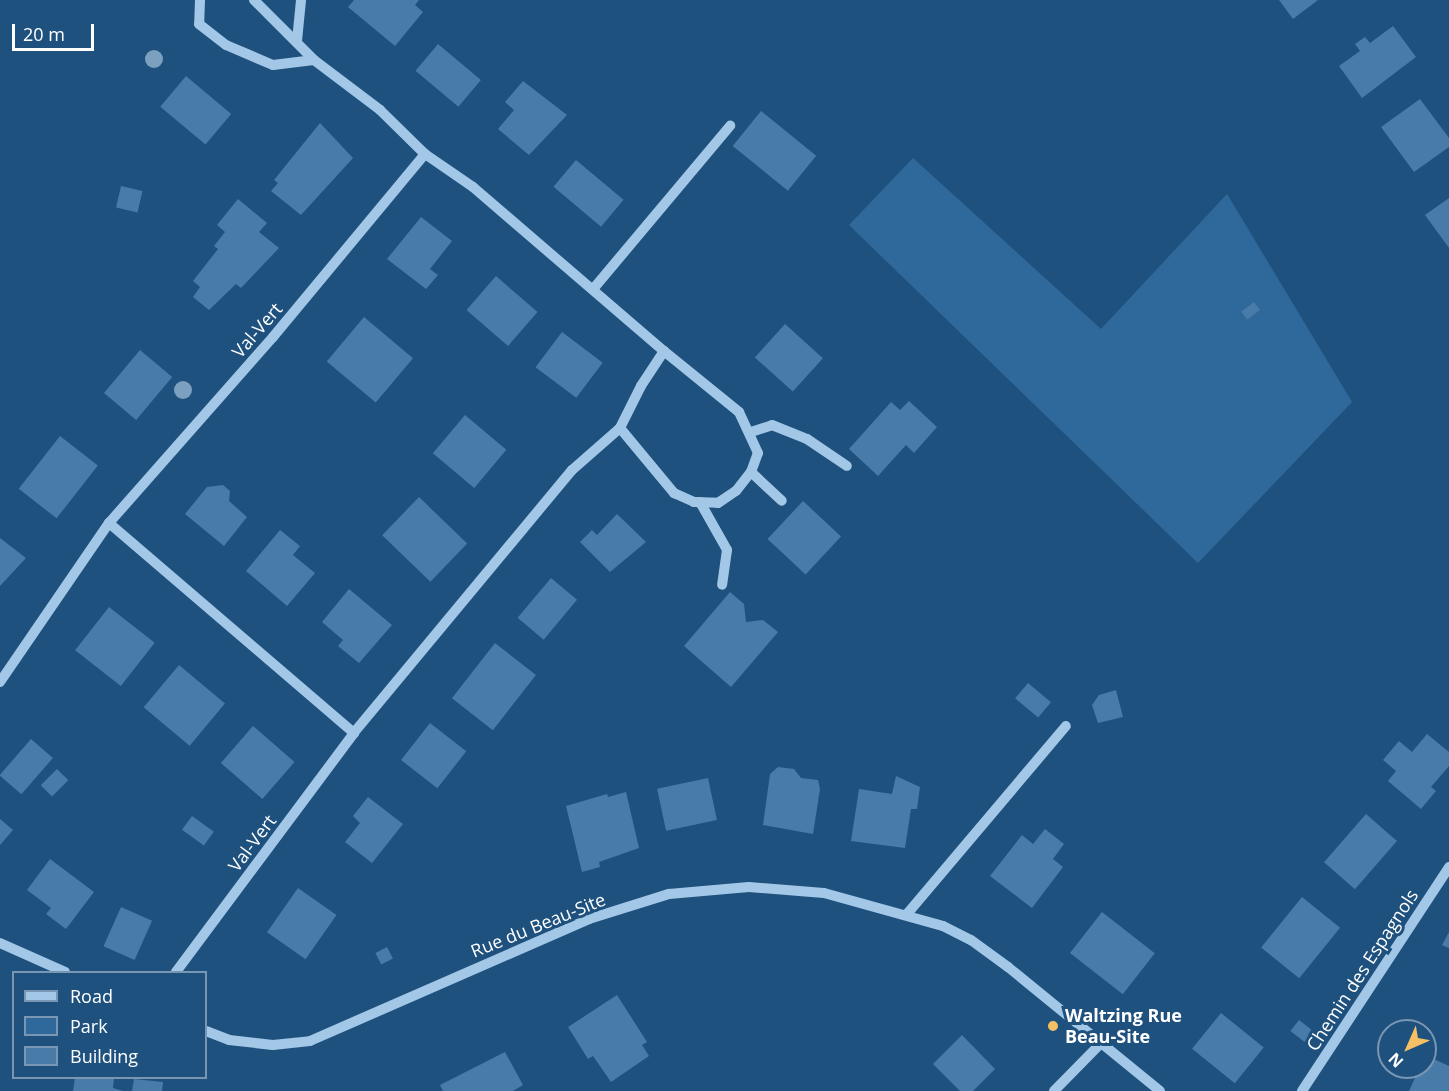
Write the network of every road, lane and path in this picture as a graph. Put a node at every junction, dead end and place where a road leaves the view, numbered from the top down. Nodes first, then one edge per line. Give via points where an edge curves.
1 (200, 0) edge
2 (254, 0) edge
3 (302, 0) edge
4 (297, 41) junction
5 (314, 60) junction
6 (730, 126) dead end
7 (425, 154) junction
8 (594, 288) junction
9 (664, 351) junction
10 (620, 428) junction
11 (751, 432) junction
12 (847, 466) dead end
13 (751, 472) junction
14 (782, 501) dead end
15 (700, 502) junction
16 (109, 523) junction
17 (722, 585) dead end
18 (0, 682) edge
19 (1066, 726) dead end
20 (354, 732) junction
21 (1449, 867) edge
22 (907, 914) junction
23 (0, 943) edge
24 (63, 971) edge
25 (177, 971) edge
26 (207, 1031) edge
27 (1101, 1043) junction
28 (1054, 1091) edge
29 (1160, 1091) edge
30 (1302, 1091) edge

1 - 5 street via 199,24 226,45 273,65
2 - 4 street
3 - 4 street
4 - 5 street
5 - 7 street via 380,111
6 - 8 street
7 - 8 street via 473,187
7 - 16 street, Val-Vert via 273,338
8 - 9 street
9 - 10 street, Val-Vert
9 - 11 street via 739,412
10 - 15 street via 674,494
10 - 20 street, Val-Vert via 572,470
11 - 12 street via 772,425 807,439
11 - 13 street via 758,453
13 - 14 street
13 - 15 street via 736,491 718,503
15 - 17 street via 727,550
16 - 18 street, Val-Vert
16 - 20 street
19 - 22 street
20 - 25 street, Val-Vert
21 - 30 street, Chemin des Espagnols
22 - 26 street, Rue du Beau-Site via 824,893 759,888 669,894 589,919 310,1041 273,1045 229,1040
22 - 27 street, Rue du Beau-Site via 971,940
23 - 24 street
27 - 28 street
27 - 29 street, Rue du Beau-Site

